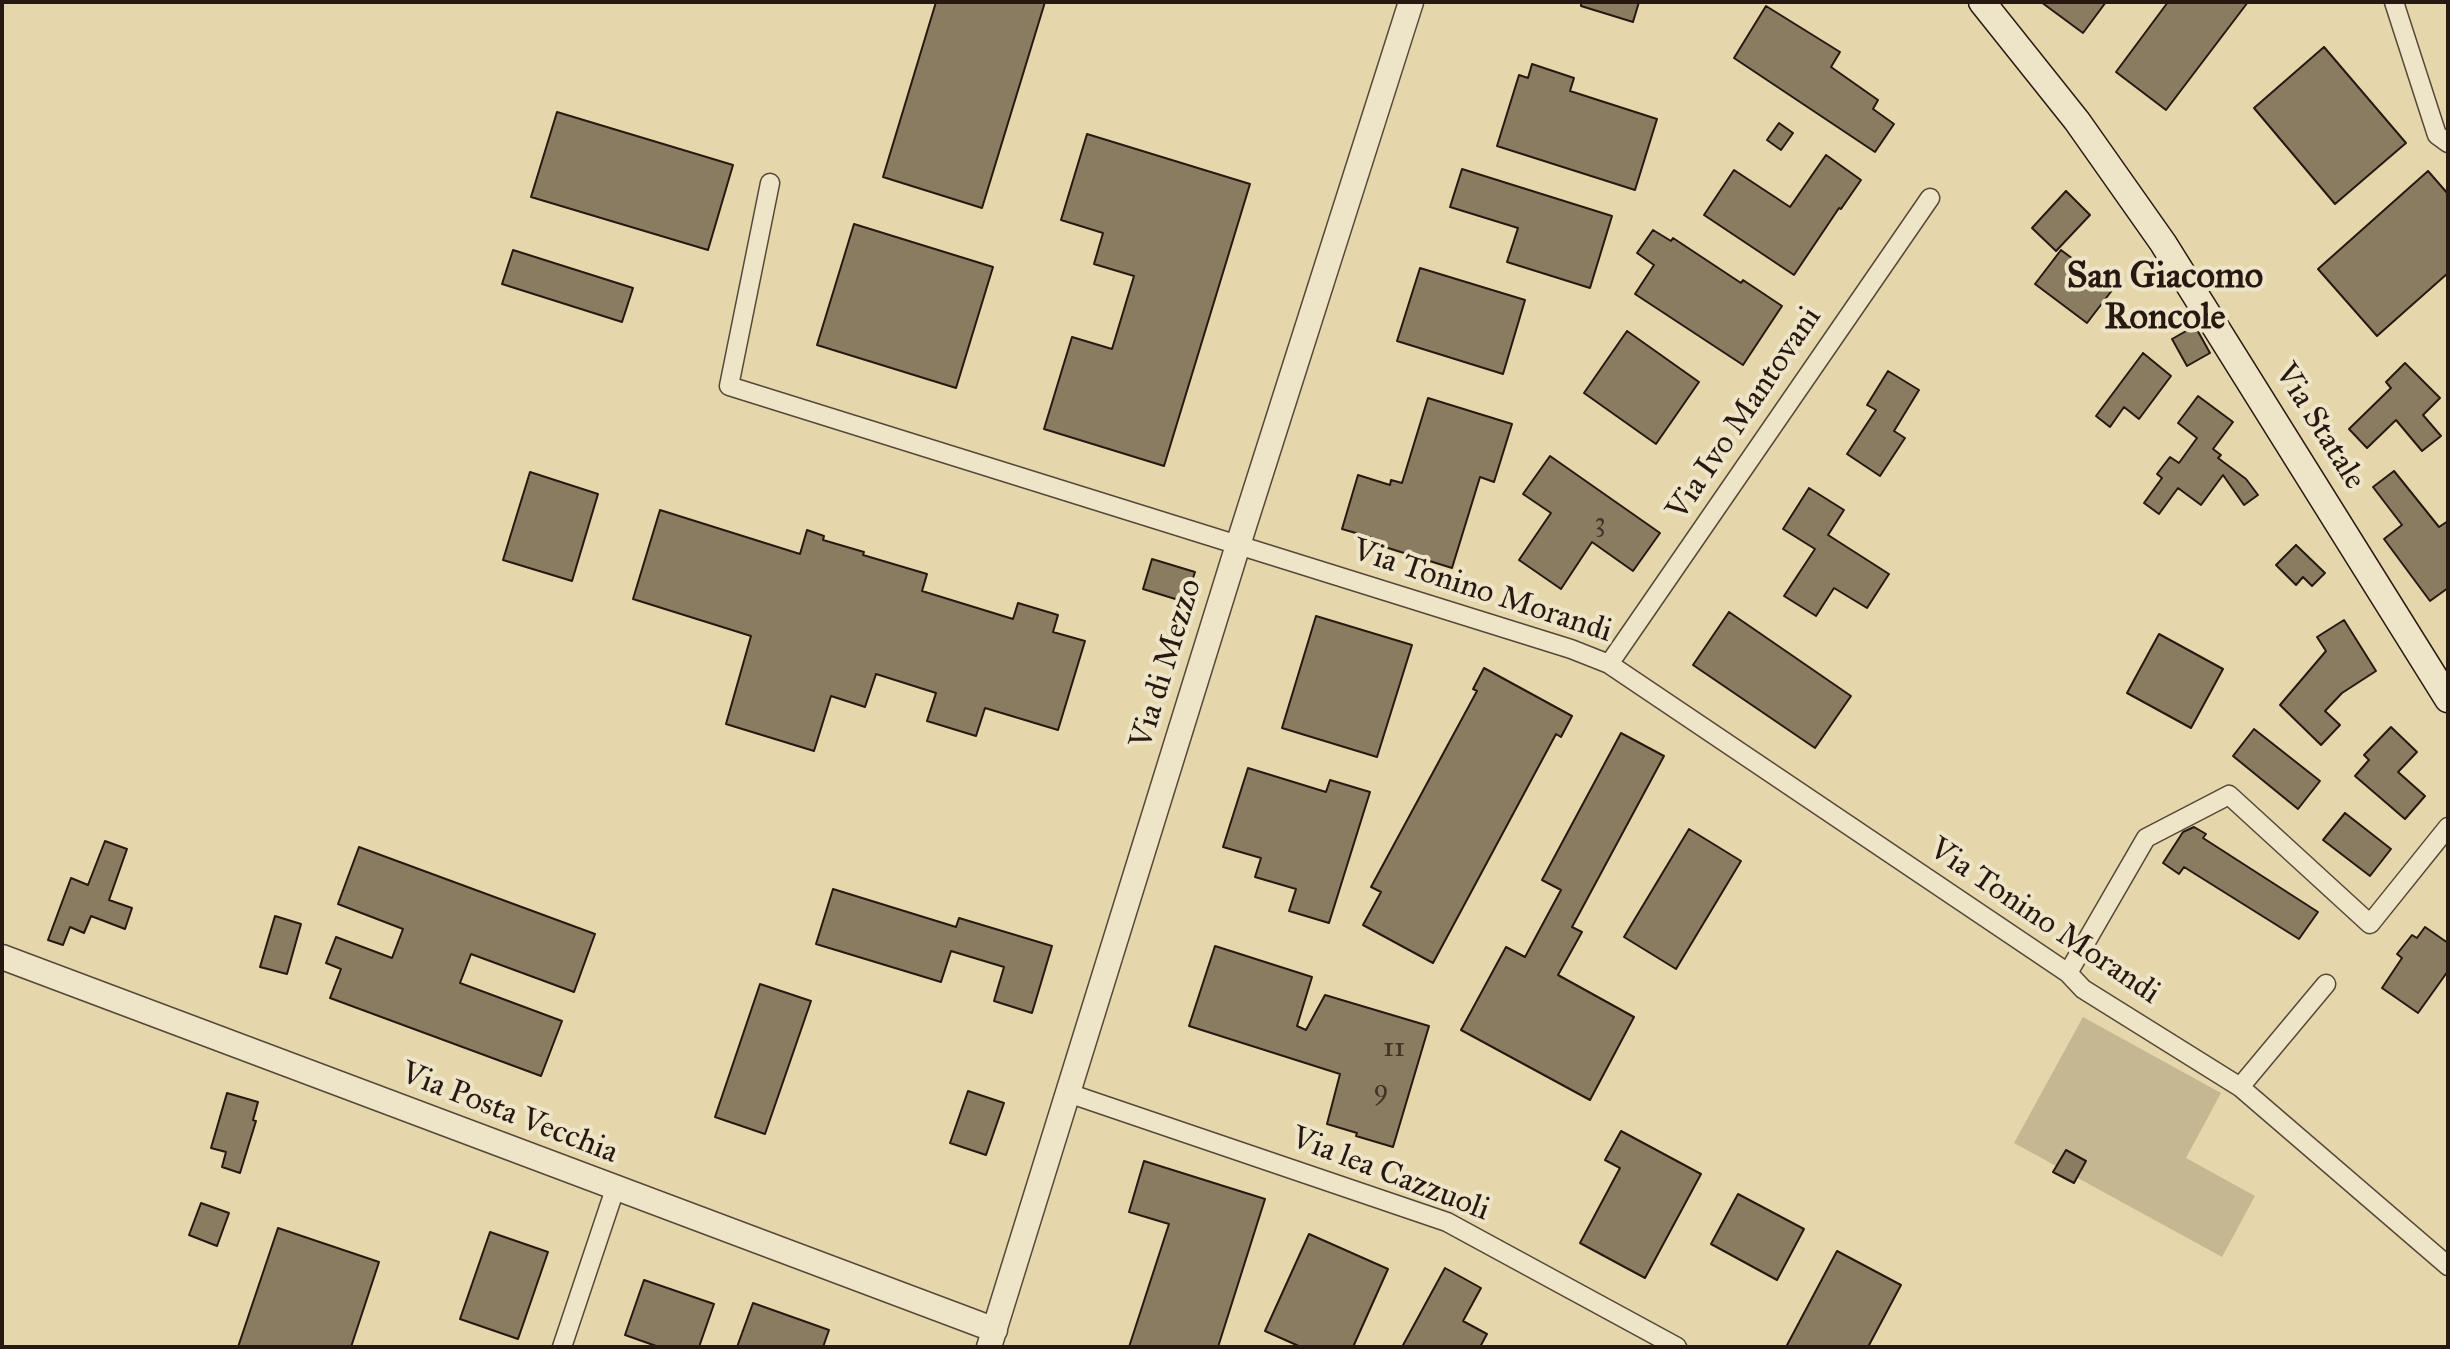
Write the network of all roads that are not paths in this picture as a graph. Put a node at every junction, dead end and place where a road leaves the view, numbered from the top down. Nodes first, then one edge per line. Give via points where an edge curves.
1 (1411, 2) edge
2 (1982, 2) edge
3 (2394, 2) edge
4 (2448, 143) edge
5 (770, 183) dead end
6 (1930, 198) dead end
7 (1238, 545) junction
8 (1609, 664) junction
9 (2448, 699) edge
10 (2448, 827) edge
11 (2, 957) edge
12 (2068, 973) junction
13 (2326, 984) dead end
14 (2240, 1087) junction
15 (1068, 1093) junction
16 (615, 1189) junction
17 (2448, 1266) edge
18 (992, 1338) edge
19 (562, 1347) edge
20 (1677, 1347) edge

1 - 7 street, Via di Mezzo
2 - 9 main road, Via Statale via 2077,121 2163,243
3 - 4 street via 2437,135
5 - 7 street, Via Tonino Morandi via 729,386
6 - 8 street, Via Ivo Mantovani
7 - 8 street, Via Tonino Morandi
7 - 15 street, Via di Mezzo
8 - 12 street, Via Tonino Morandi
10 - 12 street via 2370,924 2229,795 2146,838
11 - 16 street, Via Posta Vecchia
12 - 14 street, Via Tonino Morandi via 2083,989
13 - 14 street
14 - 17 street, Via Tonino Morandi
15 - 18 street, Via di Mezzo
15 - 20 street, Via lea Cazzuoli via 1447,1222
16 - 18 street, Via Posta Vecchia
16 - 19 street

